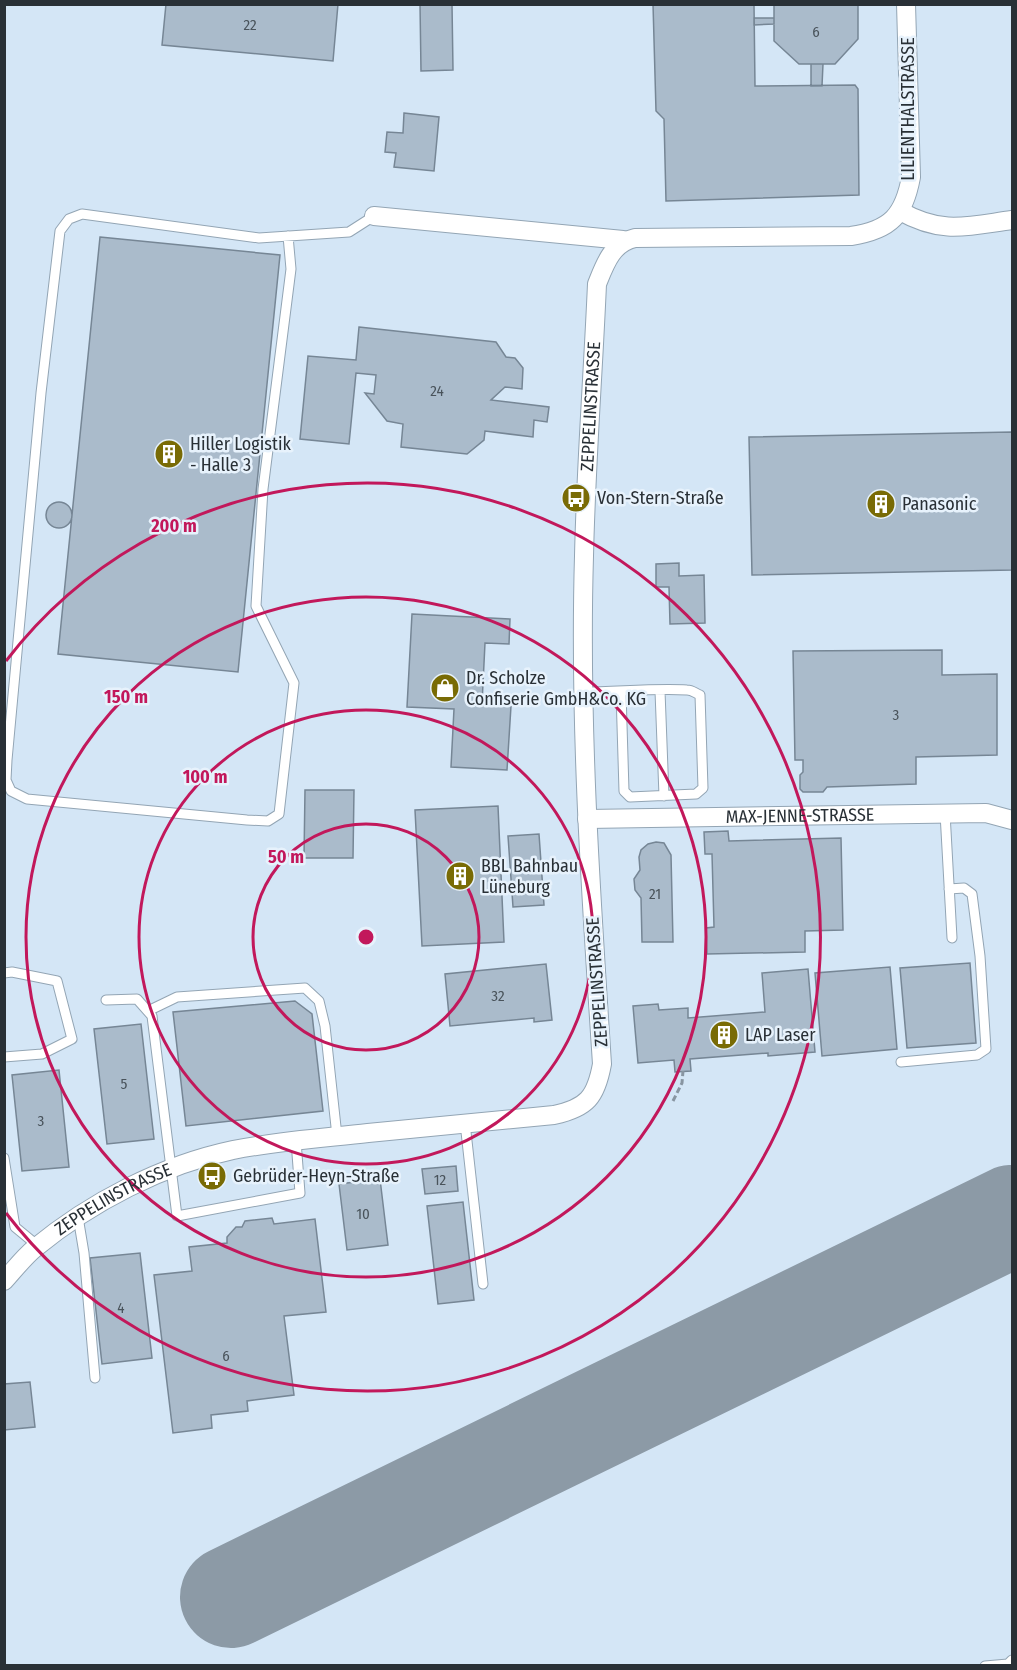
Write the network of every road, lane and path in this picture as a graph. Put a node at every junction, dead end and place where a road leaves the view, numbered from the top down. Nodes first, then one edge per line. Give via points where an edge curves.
1 (906, 4) edge
2 (900, 212) junction
3 (374, 216) joint
4 (1012, 220) edge
5 (288, 236) junction
6 (623, 240) junction
7 (660, 691) junction
8 (621, 692) junction
9 (584, 693) junction
10 (664, 795) junction
11 (945, 813) junction
12 (587, 819) junction
13 (1012, 820) edge
14 (949, 889) junction
15 (952, 938) dead end
16 (4, 973) edge
17 (106, 1000) dead end
18 (148, 1011) junction
19 (4, 1057) edge
20 (901, 1062) dead end
21 (683, 1071) dead end
22 (673, 1101) dead end
23 (465, 1123) junction
24 (337, 1136) junction
25 (296, 1141) junction
26 (4, 1158) edge
27 (172, 1169) junction
28 (78, 1217) junction
29 (38, 1246) junction
30 (4, 1281) edge
31 (483, 1284) dead end
32 (95, 1378) dead end
33 (1010, 1663) edge
34 (985, 1665) edge

1 - 2 street, LILIENTHALSTRASSE via 911,177
2 - 4 street via 943,228
2 - 6 street via 883,228 851,236
3 - 5 lane via 349,232
3 - 6 street
5 - 5 lane via 259,238 82,214 69,219 60,231 7,760 6,780 11,791 27,799 248,820 268,821 279,814 294,683 256,606 263,489 291,269
6 - 9 street, ZEPPELINSTRASSE via 607,258 597,284 584,556
7 - 8 lane
7 - 10 lane
7 - 10 lane via 690,690 700,695 703,788 696,794
8 - 9 lane
8 - 10 lane via 624,791 630,797
9 - 12 street, ZEPPELINSTRASSE
11 - 12 street, MAX-JENNE-STRASSE
11 - 13 street, MAX-JENNE-STRASSE via 986,813
11 - 14 lane
12 - 23 street, ZEPPELINSTRASSE via 602,1064 598,1083 574,1111
14 - 15 lane
14 - 20 lane via 964,888 972,894 986,1049 977,1055
16 - 19 lane via 57,981 72,1039 42,1054
17 - 18 lane via 137,999
18 - 24 lane via 177,997 305,988 319,1001 325,1026
18 - 27 lane via 152,1016
21 - 22 path
23 - 24 street, ZEPPELINSTRASSE
23 - 31 lane
24 - 25 street, ZEPPELINSTRASSE
25 - 27 street, ZEPPELINSTRASSE via 233,1150
25 - 27 lane via 300,1193 177,1216
26 - 29 lane via 15,1227
27 - 28 street, ZEPPELINSTRASSE
28 - 29 street, ZEPPELINSTRASSE
28 - 32 lane
29 - 30 street, ZEPPELINSTRASSE
33 - 34 lane

